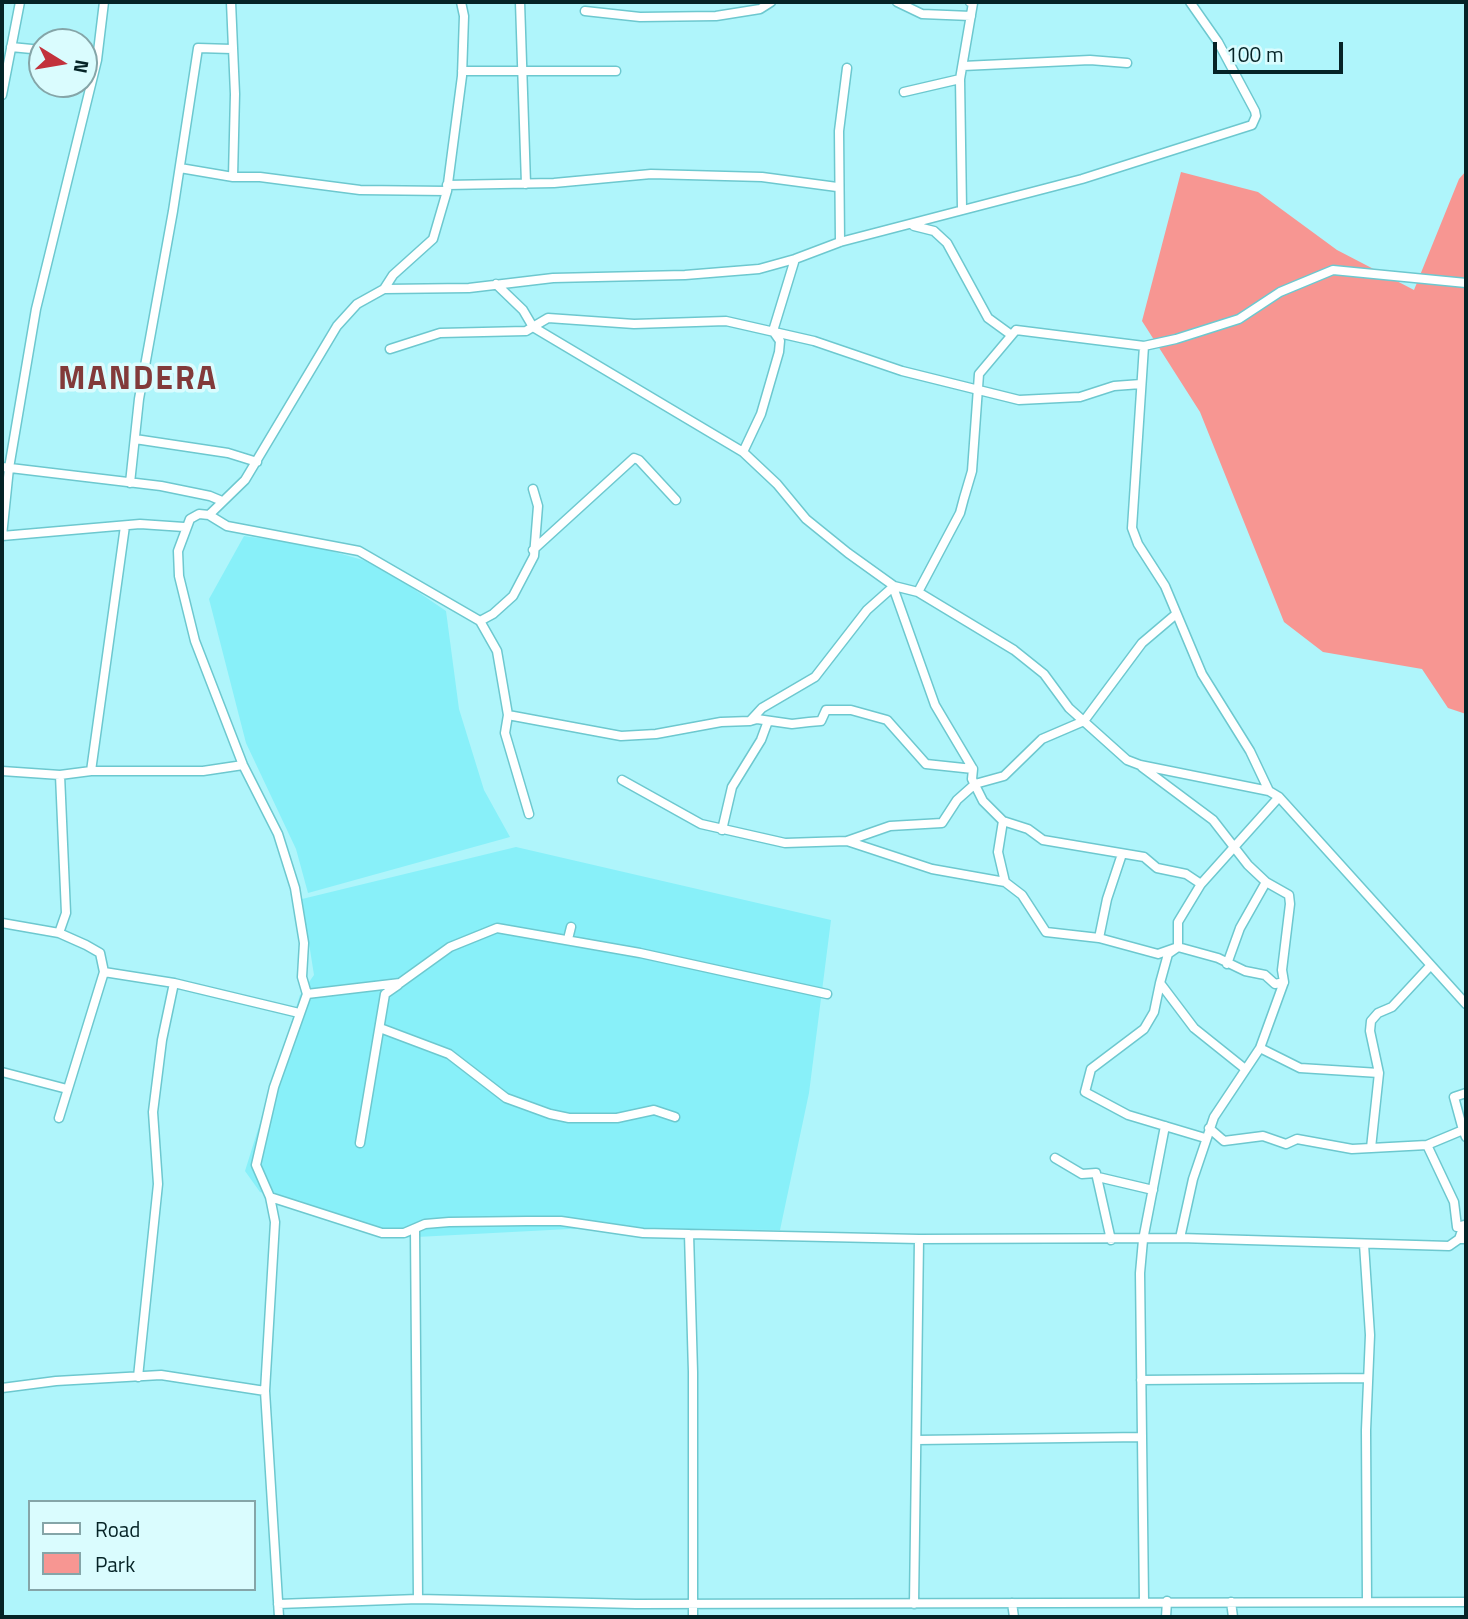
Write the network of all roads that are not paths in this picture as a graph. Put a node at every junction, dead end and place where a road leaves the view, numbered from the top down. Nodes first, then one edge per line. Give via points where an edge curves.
1 (20, 2) edge
2 (104, 2) edge
3 (231, 2) edge
4 (461, 2) edge
5 (520, 2) edge
6 (771, 2) edge
7 (897, 2) edge
8 (969, 2) edge
9 (1190, 2) edge
10 (585, 11) dead end
11 (971, 16) junction
12 (232, 49) junction
13 (28, 50) edge
14 (8, 51) edge
15 (98, 52) edge
16 (1127, 63) dead end
17 (963, 66) junction
18 (846, 68) dead end
19 (524, 70) junction
20 (462, 71) junction
21 (616, 72) dead end
22 (960, 79) junction
23 (904, 92) dead end
24 (2, 95) edge
25 (88, 98) edge
26 (180, 167) junction
27 (233, 177) junction
28 (526, 184) junction
29 (837, 187) junction
30 (447, 188) junction
31 (962, 209) junction
32 (912, 225) junction
33 (840, 243) junction
34 (795, 260) junction
35 (1466, 283) edge
36 (496, 284) junction
37 (384, 289) junction
38 (533, 327) junction
39 (773, 331) junction
40 (1010, 334) junction
41 (1144, 346) junction
42 (390, 349) dead end
43 (1141, 384) junction
44 (976, 387) junction
45 (135, 439) junction
46 (743, 452) junction
47 (257, 462) junction
48 (6, 467) edge
49 (130, 483) junction
50 (533, 489) dead end
51 (676, 500) dead end
52 (222, 501) junction
53 (209, 515) junction
54 (125, 526) junction
55 (184, 527) junction
56 (533, 550) junction
57 (893, 586) junction
58 (918, 592) junction
59 (1175, 615) junction
60 (480, 621) junction
61 (508, 715) junction
62 (750, 721) junction
63 (768, 721) junction
64 (1084, 721) junction
65 (243, 765) junction
66 (1140, 765) junction
67 (973, 769) junction
68 (2, 771) edge
69 (91, 771) junction
70 (60, 775) junction
71 (622, 780) dead end
72 (975, 785) junction
73 (1269, 791) junction
74 (1279, 797) junction
75 (529, 814) dead end
76 (1003, 821) junction
77 (722, 830) junction
78 (847, 841) junction
79 (1236, 848) junction
80 (1122, 854) junction
81 (1005, 882) junction
82 (1266, 882) junction
83 (1202, 884) junction
84 (2, 923) edge
85 (571, 927) dead end
86 (59, 933) junction
87 (1099, 938) junction
88 (568, 939) junction
89 (1178, 947) junction
90 (1227, 964) junction
91 (1430, 966) junction
92 (104, 972) junction
93 (1284, 982) junction
94 (174, 983) junction
95 (400, 983) junction
96 (1160, 983) junction
97 (307, 994) junction
98 (827, 994) dead end
99 (1466, 1004) edge
100 (299, 1013) junction
101 (380, 1028) junction
102 (1260, 1048) junction
103 (1244, 1068) junction
104 (2, 1072) edge
105 (1379, 1073) junction
106 (67, 1089) junction
107 (1466, 1093) edge
108 (675, 1117) dead end
109 (59, 1118) dead end
110 (1165, 1126) junction
111 (1209, 1129) junction
112 (1464, 1133) edge
113 (1205, 1138) junction
114 (360, 1143) dead end
115 (1427, 1145) junction
116 (1371, 1148) junction
117 (1055, 1158) dead end
118 (1098, 1177) junction
119 (1153, 1190) junction
120 (270, 1197) junction
121 (415, 1230) junction
122 (689, 1234) junction
123 (1180, 1238) junction
124 (919, 1239) junction
125 (1462, 1239) edge
126 (1111, 1240) junction
127 (1143, 1240) junction
128 (1364, 1244) junction
129 (138, 1377) junction
130 (1368, 1378) junction
131 (1141, 1380) junction
132 (2, 1388) edge
133 (265, 1391) junction
134 (1142, 1437) junction
135 (917, 1440) junction
136 (418, 1599) junction
137 (1144, 1601) junction
138 (1167, 1601) junction
139 (690, 1602) junction
140 (1012, 1602) junction
141 (1231, 1602) junction
142 (1367, 1602) junction
143 (1466, 1602) edge
144 (278, 1604) junction
145 (914, 1604) junction
146 (279, 1617) edge
147 (693, 1617) edge
148 (1014, 1617) edge
149 (1167, 1617) edge
150 (1233, 1617) edge

1 - 14 street
2 - 15 street
3 - 12 street
4 - 20 street
5 - 19 street
6 - 10 street via 760,9 716,16 640,17
7 - 11 street via 922,14
8 - 11 street via 973,3
9 - 31 street via 1255,111 1252,125 1083,179
11 - 17 street
12 - 26 street via 198,48
12 - 27 street
13 - 14 street
14 - 24 street
16 - 17 street via 1090,60
17 - 22 street
18 - 29 street
19 - 20 street
19 - 21 street
19 - 28 street
20 - 30 street
22 - 23 street
22 - 31 street
25 - 48 street via 36,309
26 - 27 street
26 - 45 street
27 - 30 street via 360,190
28 - 29 street via 650,174 762,177
28 - 30 street
29 - 33 street
30 - 37 street via 433,239
31 - 32 street
32 - 33 street
32 - 40 street via 934,231 947,243 988,318
33 - 34 street
34 - 36 street via 685,275
34 - 39 street
35 - 41 street via 1333,270 1280,292 1232,321
36 - 37 street
36 - 38 street via 523,310
37 - 47 street via 357,304 337,326
38 - 39 street via 548,318 634,324 726,321
38 - 42 street via 503,333 440,332
38 - 46 street
39 - 44 street
39 - 46 street via 780,341 779,352 761,414
40 - 41 street via 1016,330
40 - 44 street via 979,374
41 - 43 street
43 - 44 street via 1114,386 1080,397 1019,400
43 - 59 street via 1132,528 1165,586
44 - 58 street via 972,471 960,513
45 - 47 street
45 - 49 street
46 - 57 street via 806,519
47 - 52 street
48 - 49 street
48 - 54 street via 2,536
49 - 52 street
50 - 56 street via 538,506
51 - 56 street via 634,458
52 - 53 street
53 - 55 street via 199,514
53 - 60 street via 227,526 359,551
54 - 55 street
54 - 69 street
55 - 65 street via 178,551 185,608
56 - 60 street via 513,596
57 - 58 street
57 - 62 street via 867,610 815,677 762,708
57 - 67 street via 935,705
58 - 64 street via 1014,650 1044,674
59 - 64 street via 1142,643
59 - 73 street via 1202,674
60 - 61 street via 496,651
61 - 62 street via 621,736
61 - 75 street via 505,733
62 - 63 street
63 - 67 street via 809,722 821,720 826,710 851,710 887,720 926,764
63 - 77 street via 732,787
64 - 66 street via 1127,760
64 - 72 street via 1042,739 1004,776
65 - 69 street via 203,771
65 - 97 street via 273,821 293,880
66 - 73 street
66 - 79 street via 1213,820
67 - 72 street
68 - 70 street
69 - 70 street
70 - 86 street via 66,913
71 - 77 street via 688,818
72 - 76 street via 983,801
72 - 78 street via 942,822 890,826
73 - 74 street
74 - 79 street
74 - 91 street
76 - 80 street via 1028,829 1043,840
76 - 81 street via 998,852
77 - 78 street via 785,843
78 - 81 street via 932,869
79 - 82 street
79 - 83 street
80 - 83 street via 1144,858 1157,868 1186,874
80 - 87 street
81 - 87 street via 1022,895 1046,932
82 - 90 street via 1240,928
82 - 93 street via 1289,895
83 - 89 street via 1178,922
84 - 86 street
85 - 88 street
86 - 92 street via 100,953
87 - 89 street via 1158,954
88 - 95 street via 497,928 450,947
88 - 98 street
89 - 90 street
89 - 96 street via 1168,954
90 - 93 street via 1265,975 1275,984
91 - 99 street
91 - 105 street via 1392,1007 1371,1021
92 - 94 street
92 - 106 street
93 - 102 street
94 - 100 street
94 - 129 street via 153,1112 158,1184
95 - 97 street
95 - 101 street via 385,994
96 - 103 street via 1194,1028
96 - 110 street via 1154,1012 1144,1029 1091,1069 1085,1093 1117,1111
97 - 100 street
100 - 120 street via 258,1154 258,1173
101 - 108 street via 449,1054 485,1084 527,1107 569,1118 617,1118 654,1110
101 - 114 street
102 - 103 street
102 - 105 street via 1300,1068
103 - 111 street
104 - 106 street
105 - 116 street
106 - 109 street
107 - 112 street via 1454,1097
110 - 113 street
110 - 119 street
111 - 113 street
111 - 116 street via 1224,1141 1263,1136 1286,1144 1297,1139
112 - 115 street
113 - 123 street
115 - 116 street
115 - 125 street via 1454,1202 1457,1227 1464,1225
117 - 118 street via 1070,1169
118 - 119 street
118 - 126 street
119 - 127 street
120 - 121 street via 382,1233
120 - 133 street via 276,1242
121 - 122 street via 425,1224 449,1222 527,1221
121 - 136 street
122 - 124 street
122 - 139 street via 693,1372
123 - 127 street
123 - 128 street
124 - 126 street
124 - 135 street
125 - 128 street via 1449,1246
126 - 127 street
127 - 131 street
128 - 130 street
129 - 132 street
129 - 133 street via 160,1375
130 - 131 street
130 - 142 street
131 - 134 street
133 - 144 street
134 - 135 street
134 - 137 street
135 - 145 street
136 - 139 street
136 - 144 street
137 - 138 street
137 - 140 street
138 - 141 street
138 - 149 street
139 - 145 street
139 - 147 street
140 - 145 street
140 - 148 street
141 - 142 street
141 - 150 street
142 - 143 street
144 - 146 street

